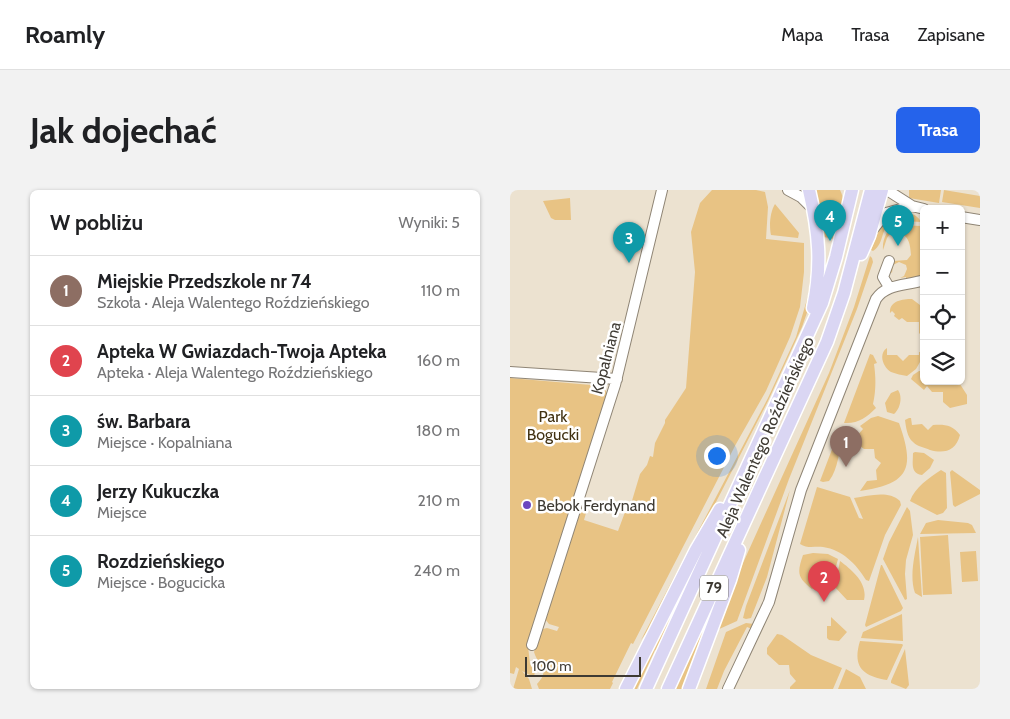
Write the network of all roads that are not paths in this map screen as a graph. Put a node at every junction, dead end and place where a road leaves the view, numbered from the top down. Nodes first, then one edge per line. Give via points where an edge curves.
1 (662, 190) edge
2 (788, 190) edge
3 (809, 190) edge
4 (852, 190) edge
5 (870, 190) edge
6 (882, 190) edge
7 (887, 190) edge
8 (912, 206) junction
9 (920, 208) edge
10 (814, 209) junction
11 (965, 218) edge
12 (980, 220) edge
13 (869, 236) junction
14 (889, 261) dead end
15 (920, 281) edge
16 (889, 287) junction
17 (844, 293) junction
18 (808, 333) junction
19 (510, 372) edge
20 (617, 379) junction
21 (757, 444) junction
22 (761, 486) junction
23 (532, 646) dead end
24 (626, 689) edge
25 (646, 689) edge
26 (668, 689) edge
27 (689, 689) edge
28 (728, 689) edge

1 - 20 street, Kopalniana
2 - 10 street
3 - 10 main road
4 - 18 main road, Aleja Walentego Roździeńskiego / 79 via 830,280
5 - 17 main road, Aleja Walentego Roździeńskiego / 79
6 - 13 main road, 79
7 - 8 street
8 - 9 street
8 - 13 street via 886,213
10 - 18 main road via 819,268
11 - 12 street
13 - 17 main road, 79
14 - 16 street via 883,277
15 - 16 street
16 - 28 street via 877,297 801,490 769,602
17 - 22 main road, Aleja Walentego Roździeńskiego / 79 via 827,342
18 - 21 main road, Aleja Walentego Roździeńskiego / 79
19 - 20 street
20 - 23 street, Kopalniana
21 - 24 main road via 696,550
21 - 25 main road, Aleja Walentego Roździeńskiego / 79
22 - 26 main road, Aleja Walentego Roździeńskiego / 79
22 - 27 main road

